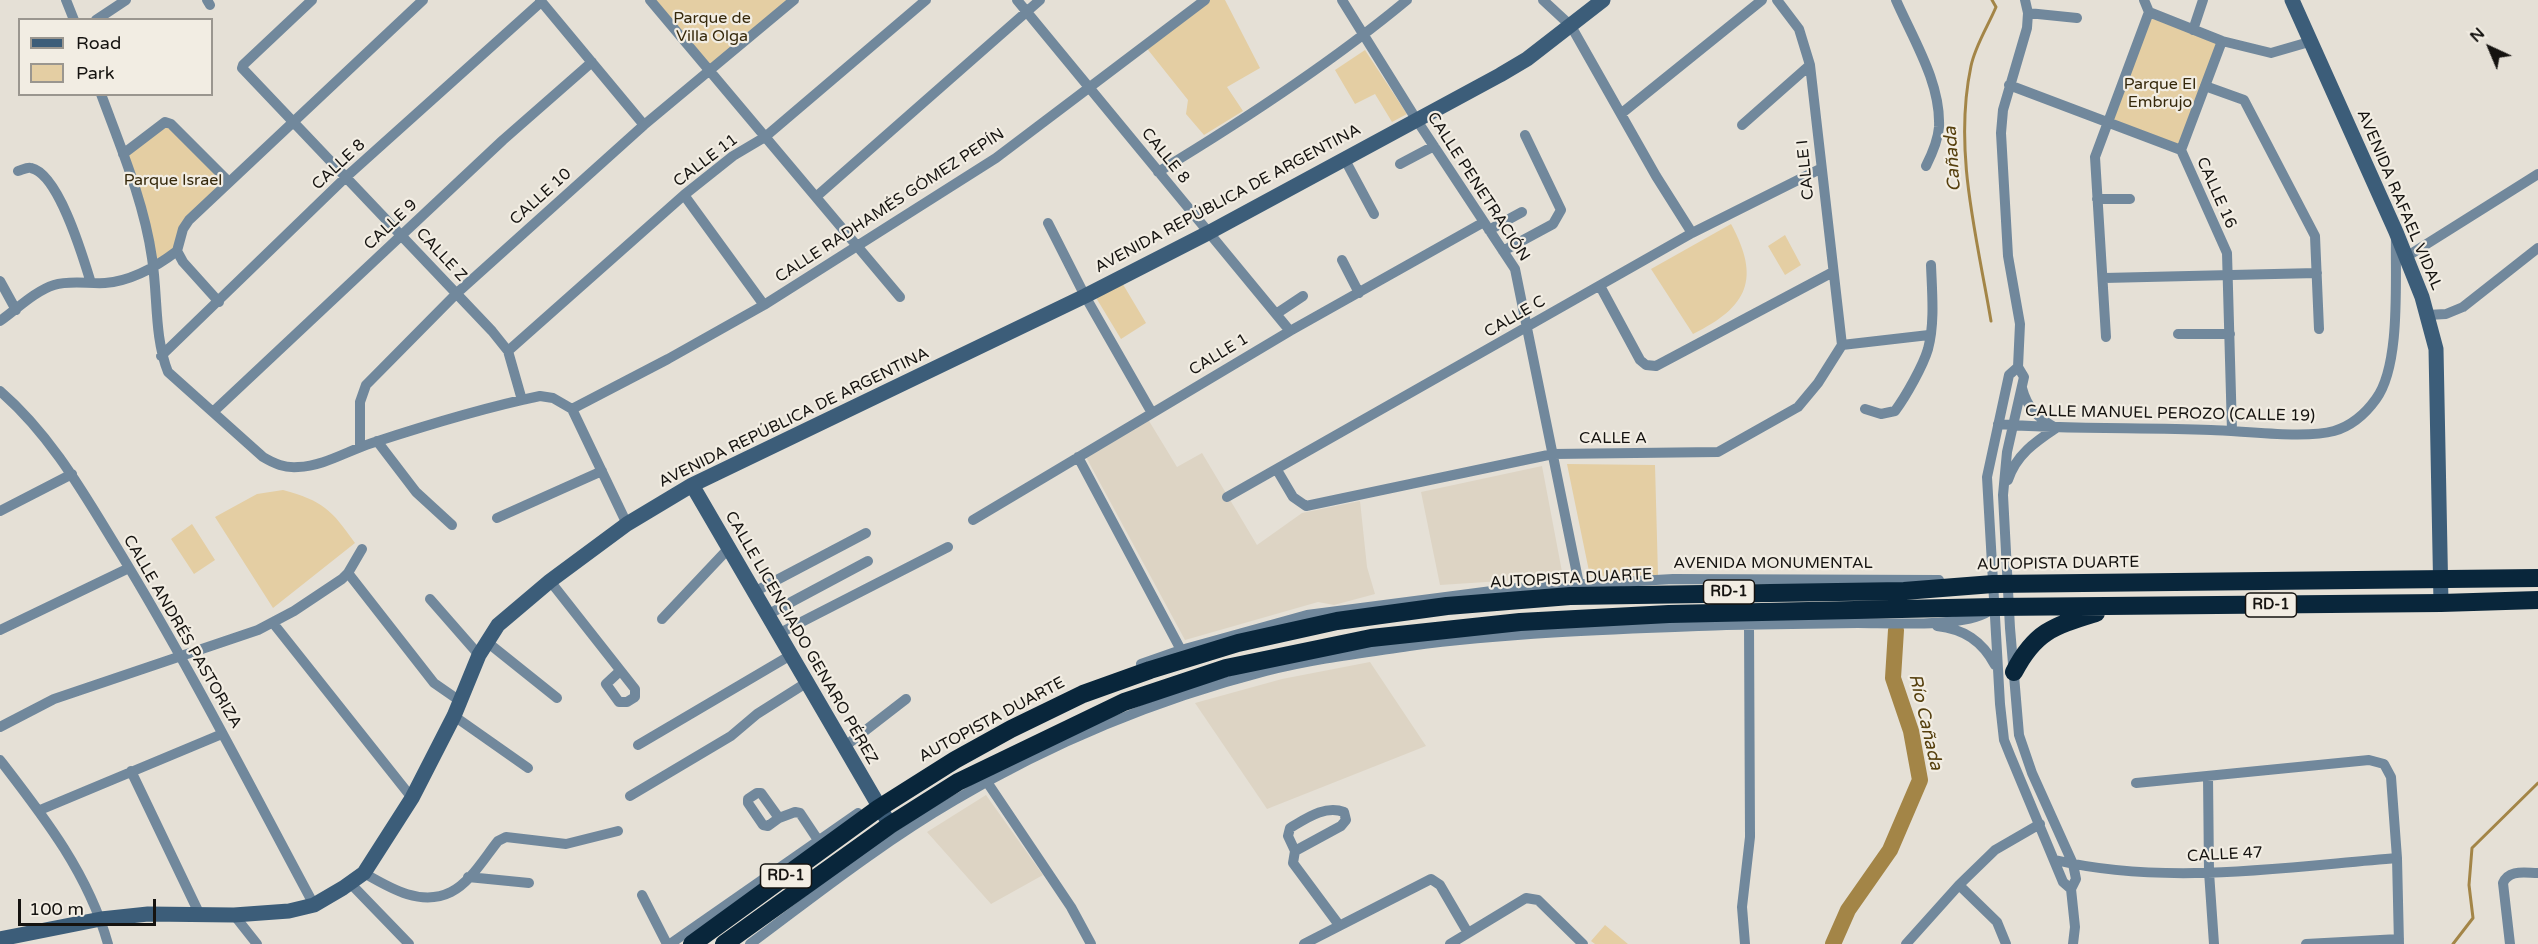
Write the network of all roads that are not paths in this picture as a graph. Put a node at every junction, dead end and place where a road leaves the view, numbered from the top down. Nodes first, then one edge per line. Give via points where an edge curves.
1 (66, 0) edge
2 (126, 0) edge
3 (312, 0) edge
4 (423, 0) edge
5 (650, 0) edge
6 (794, 0) edge
7 (926, 0) edge
8 (1017, 0) edge
9 (1040, 0) edge
10 (1205, 0) edge
11 (1342, 0) edge
12 (1407, 0) edge
13 (1544, 0) edge
14 (1603, 0) edge
15 (1762, 0) edge
16 (1777, 0) edge
17 (1896, 0) edge
18 (2025, 0) edge
19 (2144, 0) edge
20 (2203, 0) edge
21 (2292, 0) edge
22 (540, 1) edge
23 (1027, 12) junction
24 (2150, 12) junction
25 (2028, 13) junction
26 (73, 18) edge
27 (99, 18) edge
28 (2078, 18) dead end
29 (1571, 26) junction
30 (2193, 30) junction
31 (1364, 36) junction
32 (2222, 41) junction
33 (2310, 42) junction
34 (592, 62) junction
35 (1810, 65) junction
36 (709, 70) junction
37 (2009, 85) junction
38 (2205, 86) junction
39 (1089, 88) junction
40 (103, 96) edge
41 (1622, 113) junction
42 (1416, 119) junction
43 (292, 122) junction
44 (2106, 122) junction
45 (644, 125) junction
46 (1742, 125) dead end
47 (1526, 135) dead end
48 (765, 137) junction
49 (1434, 146) junction
50 (2181, 150) junction
51 (123, 154) junction
52 (1344, 158) junction
53 (1400, 164) dead end
54 (1926, 166) dead end
55 (1820, 169) junction
56 (18, 171) dead end
57 (1158, 172) junction
58 (2538, 174) edge
59 (346, 177) junction
60 (229, 182) junction
61 (684, 195) junction
62 (817, 196) junction
63 (2097, 199) junction
64 (2130, 199) dead end
65 (1522, 212) dead end
66 (1374, 214) dead end
67 (1048, 223) dead end
68 (1486, 226) junction
69 (2396, 232) junction
70 (1208, 233) junction
71 (1692, 233) junction
72 (402, 235) junction
73 (858, 246) junction
74 (2538, 248) edge
75 (177, 251) junction
76 (1503, 251) junction
77 (2406, 257) junction
78 (1342, 260) dead end
79 (1931, 265) dead end
80 (153, 269) junction
81 (1833, 272) junction
82 (2317, 273) junction
83 (2228, 275) junction
84 (2104, 278) junction
85 (0, 281) edge
86 (91, 283) junction
87 (1600, 286) junction
88 (1359, 292) junction
89 (457, 293) junction
90 (1085, 296) junction
91 (1303, 296) dead end
92 (900, 297) dead end
93 (219, 302) junction
94 (764, 305) junction
95 (16, 310) junction
96 (1276, 314) junction
97 (2427, 315) junction
98 (0, 321) edge
99 (1528, 327) junction
100 (2319, 329) dead end
101 (1290, 331) junction
102 (2178, 334) dead end
103 (2230, 334) junction
104 (1929, 335) junction
105 (2106, 338) dead end
106 (1842, 345) junction
107 (508, 351) junction
108 (162, 356) junction
109 (2018, 367) junction
110 (2022, 386) junction
111 (0, 391) edge
112 (522, 400) junction
113 (572, 409) junction
114 (1865, 409) dead end
115 (213, 412) junction
116 (1152, 412) junction
117 (1998, 424) junction
118 (2013, 426) junction
119 (2056, 428) junction
120 (2232, 431) junction
121 (377, 441) junction
122 (360, 447) junction
123 (1553, 454) junction
124 (1078, 457) junction
125 (1277, 470) junction
126 (603, 471) junction
127 (72, 474) junction
128 (692, 485) junction
129 (2003, 495) junction
130 (1227, 497) dead end
131 (0, 511) edge
132 (497, 518) dead end
133 (973, 520) dead end
134 (627, 524) junction
135 (452, 525) dead end
136 (866, 533) dead end
137 (948, 547) dead end
138 (729, 548) junction
139 (362, 549) dead end
140 (868, 561) dead end
141 (129, 568) junction
142 (348, 573) junction
143 (2440, 577) junction
144 (2535, 578) edge
145 (550, 582) junction
146 (1579, 584) junction
147 (2000, 584) junction
148 (754, 592) junction
149 (430, 599) dead end
150 (2535, 600) edge
151 (2441, 603) junction
152 (2002, 608) junction
153 (2113, 608) junction
154 (767, 615) junction
155 (662, 619) dead end
156 (1765, 619) junction
157 (273, 623) junction
158 (1915, 623) junction
159 (1457, 628) junction
160 (0, 630) edge
161 (1414, 632) junction
162 (778, 634) junction
163 (1441, 643) junction
164 (483, 649) junction
165 (1181, 650) junction
166 (181, 654) junction
167 (791, 655) junction
168 (620, 670) dead end
169 (2006, 671) junction
170 (807, 683) junction
171 (557, 698) dead end
172 (906, 699) dead end
173 (460, 701) junction
174 (2016, 702) junction
175 (2000, 704) junction
176 (453, 716) junction
177 (1095, 716) junction
178 (0, 727) edge
179 (222, 734) junction
180 (1047, 739) junction
181 (1071, 740) junction
182 (638, 745) dead end
183 (844, 747) junction
184 (0, 760) edge
185 (528, 768) dead end
186 (131, 771) junction
187 (2208, 776) junction
188 (987, 782) junction
189 (2136, 783) dead end
190 (630, 796) dead end
191 (412, 798) junction
192 (877, 804) junction
193 (40, 810) junction
194 (779, 818) dead end
195 (2040, 824) junction
196 (890, 825) junction
197 (618, 831) dead end
198 (818, 840) junction
199 (1295, 851) junction
200 (2397, 858) junction
201 (2055, 860) junction
202 (2073, 864) junction
203 (2209, 872) junction
204 (364, 873) junction
205 (2538, 873) edge
206 (468, 878) junction
207 (350, 883) junction
208 (529, 883) dead end
209 (1959, 885) junction
210 (2071, 889) junction
211 (642, 895) dead end
212 (314, 905) junction
213 (199, 913) junction
214 (234, 915) junction
215 (101, 919) junction
216 (1339, 925) junction
217 (1468, 933) junction
218 (0, 939) edge
219 (2399, 941) edge
220 (108, 944) edge
221 (257, 944) edge
222 (409, 944) edge
223 (669, 944) edge
224 (693, 944) edge
225 (724, 944) edge
226 (750, 944) edge
227 (1092, 944) edge
228 (1304, 944) edge
229 (1450, 944) edge
230 (1583, 944) edge
231 (1745, 944) edge
232 (1906, 944) edge
233 (2006, 944) edge
234 (2073, 944) edge
235 (2214, 944) edge
236 (2306, 944) edge
237 (2510, 944) edge

1 - 26 street
2 - 27 street
3 - 43 street, CALLE Z via 243,65 244,71
4 - 43 street
5 - 36 street
6 - 36 street, CALLE 10
7 - 48 street, CALLE 11
8 - 23 street, CALLE 8
9 - 23 street
10 - 39 street, CALLE RADHAMÉS GÓMEZ PEPÍN
11 - 31 street, CALLE PENETRACIÓN
12 - 31 street
13 - 29 street
14 - 29 main road, AVENIDA REPÚBLICA DE ARGENTINA
15 - 41 street
16 - 35 street, CALLE I via 1799,29
17 - 54 street via 1933,87 1938,109 1936,144
18 - 25 street
19 - 24 street
20 - 30 street
21 - 33 main road, AVENIDA RAFAEL VIDAL
22 - 34 street
22 - 59 street, CALLE 8
23 - 39 street, CALLE 8
23 - 62 street
24 - 30 street
24 - 44 street
25 - 28 street
25 - 37 street
29 - 41 street
29 - 42 main road, AVENIDA REPÚBLICA DE ARGENTINA via 1527,59
30 - 32 street
31 - 42 street, CALLE PENETRACIÓN
31 - 57 street
32 - 33 street via 2271,53
32 - 38 street
33 - 69 main road, AVENIDA RAFAEL VIDAL
34 - 45 street
34 - 72 street, CALLE 9
35 - 46 street
35 - 55 street, CALLE I
36 - 45 street, CALLE 10
36 - 48 street
37 - 44 street, CALLE 16
37 - 109 street via 2002,110 2001,162 2008,256 2020,324
38 - 50 street
38 - 82 street via 2244,100 2315,236
39 - 57 street, CALLE 8
39 - 73 street, CALLE RADHAMÉS GÓMEZ PEPÍN via 996,158
40 - 51 street
41 - 71 street
42 - 49 street, CALLE PENETRACIÓN
42 - 52 main road, AVENIDA REPÚBLICA DE ARGENTINA
43 - 59 street, CALLE Z
43 - 60 street
44 - 50 street, CALLE 16
44 - 63 street via 2095,158
45 - 89 street, CALLE 10
47 - 76 street via 1561,210 1553,224
48 - 61 street, CALLE 11 via 733,156
48 - 62 street
49 - 53 street
49 - 68 street, CALLE PENETRACIÓN
50 - 83 street, CALLE 16 via 2227,254
51 - 60 street via 165,122
51 - 80 street via 142,212
52 - 66 street
52 - 70 main road, AVENIDA REPÚBLICA DE ARGENTINA
55 - 71 street, CALLE C
55 - 81 street, CALLE I
56 - 86 street via 30,168 43,174 64,207
57 - 70 street, CALLE 8
58 - 77 street
59 - 72 street, CALLE Z
59 - 93 street, CALLE 8
60 - 75 street via 189,220
61 - 94 street
61 - 107 street, CALLE 11
62 - 73 street
63 - 64 street
63 - 84 street
65 - 68 street, CALLE 1
67 - 90 street
68 - 76 street, CALLE PENETRACIÓN
68 - 88 street, CALLE 1
69 - 77 main road, AVENIDA RAFAEL VIDAL
69 - 120 street, CALLE MANUEL PEROZO (CALLE 19) via 2392,350 2386,380 2377,398 2360,418 2334,431
70 - 90 main road, AVENIDA REPÚBLICA DE ARGENTINA
70 - 96 street, CALLE 8
71 - 87 street, CALLE C
72 - 89 street, CALLE Z
72 - 115 street, CALLE 9
73 - 92 street
73 - 94 street, CALLE RADHAMÉS GÓMEZ PEPÍN
74 - 97 street via 2463,307 2446,314
75 - 80 street
75 - 93 street
76 - 99 street, CALLE PENETRACIÓN via 1518,277
77 - 97 main road, AVENIDA RAFAEL VIDAL
78 - 88 street
79 - 104 street
80 - 86 street via 107,283
80 - 108 street
81 - 87 street via 1656,366 1640,360
81 - 106 street, CALLE I
82 - 83 street
82 - 100 street
83 - 84 street
83 - 103 street, CALLE 16
84 - 105 street
85 - 95 street
86 - 95 street via 58,283
87 - 99 street, CALLE C
88 - 101 street, CALLE 1
89 - 107 street, CALLE Z
89 - 122 street, CALLE 10 via 366,385 360,402
90 - 116 street
90 - 128 main road, AVENIDA REPÚBLICA DE ARGENTINA
91 - 96 street
93 - 108 street, CALLE 8
94 - 113 street, CALLE RADHAMÉS GÓMEZ PEPÍN
95 - 98 street
96 - 101 street, CALLE 8
97 - 143 main road, AVENIDA RAFAEL VIDAL via 2436,349
99 - 123 street, CALLE PENETRACIÓN
99 - 125 street, CALLE C
101 - 116 street, CALLE 1
102 - 103 street
103 - 120 street, CALLE 16
104 - 106 street
104 - 114 street via 1923,360 1895,411 1887,415
106 - 123 street, CALLE A via 1798,407 1718,452
107 - 112 street, CALLE Z
108 - 115 street via 168,372
109 - 110 street via 2024,377
109 - 117 street via 2009,375
110 - 118 street
110 - 119 street via 2029,408
111 - 127 street, CALLE ANDRÉS PASTORIZA via 33,424
112 - 113 street via 553,398
112 - 121 street
113 - 126 street
115 - 122 street via 263,457 279,466 324,462
116 - 124 street, CALLE 1
117 - 118 street, CALLE MANUEL PEROZO (CALLE 19)
117 - 147 street via 1987,477
118 - 119 street, CALLE MANUEL PEROZO (CALLE 19)
118 - 129 street
119 - 120 street, CALLE MANUEL PEROZO (CALLE 19)
119 - 129 street via 2031,445 2016,462
121 - 122 street
121 - 135 street via 416,492
123 - 125 street, CALLE A via 1306,506 1293,497
123 - 146 street, CALLE PENETRACIÓN
124 - 133 street, CALLE 1
124 - 165 street
125 - 130 street, CALLE C
126 - 132 street
126 - 134 street
127 - 131 street
127 - 141 street, CALLE ANDRÉS PASTORIZA
128 - 134 main road, AVENIDA REPÚBLICA DE ARGENTINA
128 - 138 main road, CALLE LICENCIADO GENARO PÉREZ
129 - 147 street
134 - 145 main road, AVENIDA REPÚBLICA DE ARGENTINA
136 - 148 street
137 - 162 street
138 - 148 main road, CALLE LICENCIADO GENARO PÉREZ
138 - 155 street
139 - 142 street
140 - 154 street
141 - 160 street
141 - 166 street, CALLE ANDRÉS PASTORIZA
142 - 157 street
142 - 173 street via 434,683
143 - 144 highway, AUTOPISTA DUARTE / RD-1
143 - 147 highway, AUTOPISTA DUARTE / RD-1
143 - 151 main road, AVENIDA RAFAEL VIDAL
145 - 164 main road, AVENIDA REPÚBLICA DE ARGENTINA via 498,625
145 - 168 street
146 - 147 street, AVENIDA MONUMENTAL via 1831,578
146 - 165 street, AVENIDA MONUMENTAL via 1504,589 1329,611
147 - 152 street
147 - 152 street
147 - 192 highway, AUTOPISTA DUARTE / RD-1 via 1904,591 1570,596 1448,606 1337,621 1238,643 1083,694
148 - 154 main road, CALLE LICENCIADO GENARO PÉREZ
149 - 164 street
150 - 151 highway, RD-1
151 - 153 highway, RD-1
152 - 153 highway, RD-1
152 - 156 highway, RD-1
152 - 158 street via 1971,619
152 - 169 street
152 - 169 street
153 - 169 highway via 2042,634
154 - 162 main road, CALLE LICENCIADO GENARO PÉREZ
156 - 158 street
156 - 159 highway, RD-1 via 1520,622
156 - 163 street
156 - 231 street via 1742,907
157 - 166 street
157 - 191 street
158 - 169 street via 1964,632
159 - 161 highway, RD-1
159 - 163 highway
161 - 163 highway
161 - 177 highway, RD-1 via 1226,668 1124,702
162 - 167 main road, CALLE LICENCIADO GENARO PÉREZ
163 - 181 street via 1270,670 1215,685
164 - 171 street
164 - 173 main road, AVENIDA REPÚBLICA DE ARGENTINA
165 - 192 street, AVENIDA MONUMENTAL via 1071,691 1019,716 928,766
166 - 178 street via 54,699
166 - 179 street, CALLE ANDRÉS PASTORIZA
167 - 170 main road, CALLE LICENCIADO GENARO PÉREZ
167 - 182 street
169 - 174 street
169 - 175 street
170 - 183 main road, CALLE LICENCIADO GENARO PÉREZ
170 - 190 street via 757,714 731,736
172 - 183 street
173 - 176 main road, AVENIDA REPÚBLICA DE ARGENTINA
174 - 175 street
174 - 202 street via 2023,751
175 - 195 street via 2004,740
176 - 185 street
176 - 191 main road, AVENIDA REPÚBLICA DE ARGENTINA
177 - 180 highway, RD-1
177 - 181 highway
179 - 186 street
179 - 212 street, CALLE ANDRÉS PASTORIZA
180 - 181 highway
180 - 196 highway, RD-1 via 958,782
181 - 188 street
183 - 192 main road, CALLE LICENCIADO GENARO PÉREZ
184 - 193 street
186 - 193 street
186 - 213 street
187 - 189 street
187 - 200 street via 2369,760 2384,764 2391,777
187 - 203 street
188 - 226 street via 902,835
188 - 227 street
191 - 204 main road, AVENIDA REPÚBLICA DE ARGENTINA
192 - 196 main road, CALLE LICENCIADO GENARO PÉREZ
192 - 198 street, AVENIDA MONUMENTAL
192 - 224 highway, AUTOPISTA DUARTE / RD-1
193 - 215 street
194 - 198 street via 800,813
195 - 201 street
195 - 209 street via 1995,850
196 - 225 highway, RD-1
197 - 206 street via 566,844 506,837 498,841
198 - 223 street, AVENIDA MONUMENTAL
199 - 199 street via 1341,826 1346,820 1344,812 1321,811 1290,828 1288,836
199 - 216 street via 1293,863
200 - 203 street, CALLE 47
200 - 219 street
201 - 202 street, CALLE 47
201 - 210 street via 2063,882
202 - 203 street, CALLE 47 via 2110,871
202 - 210 street via 2076,879
203 - 235 street
204 - 206 street via 413,897 451,893
204 - 207 main road, AVENIDA REPÚBLICA DE ARGENTINA
205 - 237 street via 2511,873 2505,877
206 - 208 street
207 - 212 main road, AVENIDA REPÚBLICA DE ARGENTINA
207 - 222 street
209 - 232 street
209 - 233 street via 1997,922
210 - 234 street
211 - 223 street
212 - 214 main road, AVENIDA REPÚBLICA DE ARGENTINA
213 - 214 main road, AVENIDA REPÚBLICA DE ARGENTINA
213 - 215 main road, AVENIDA REPÚBLICA DE ARGENTINA
214 - 221 street
215 - 218 main road, AVENIDA REPÚBLICA DE ARGENTINA
215 - 220 street
216 - 217 street via 1431,879 1440,885
216 - 228 street
217 - 229 street
217 - 230 street via 1532,898
219 - 236 street

